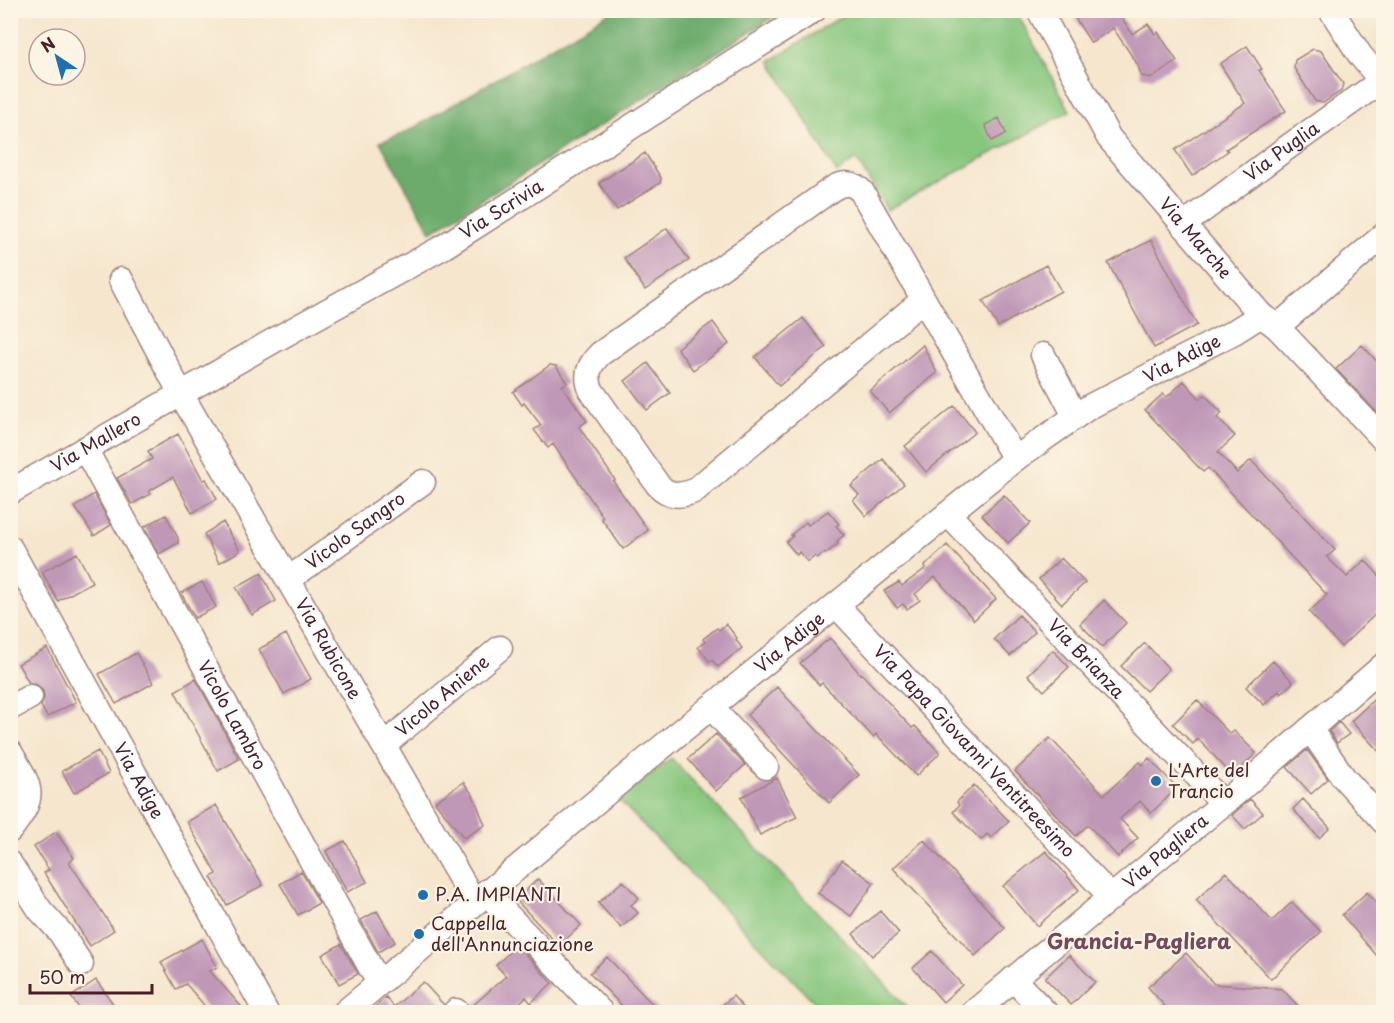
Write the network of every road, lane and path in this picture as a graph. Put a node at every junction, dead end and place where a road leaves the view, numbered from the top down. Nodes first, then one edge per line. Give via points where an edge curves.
1 (814, 10) edge
2 (1039, 10) edge
3 (1331, 10) edge
4 (1383, 81) edge
5 (1183, 225) junction
6 (1383, 235) edge
7 (121, 280) dead end
8 (923, 300) junction
9 (1269, 321) junction
10 (1043, 355) dead end
11 (181, 394) junction
12 (1375, 414) edge
13 (1075, 416) junction
14 (1383, 440) edge
15 (85, 449) junction
16 (1015, 459) junction
17 (423, 482) dead end
18 (10, 492) edge
19 (948, 514) junction
20 (10, 548) edge
21 (289, 579) junction
22 (836, 605) junction
23 (500, 648) dead end
24 (1380, 675) edge
25 (711, 707) junction
26 (1310, 729) junction
27 (384, 745) junction
28 (10, 752) edge
29 (766, 767) dead end
30 (1223, 803) junction
31 (1383, 822) edge
32 (10, 830) edge
33 (10, 864) edge
34 (481, 897) junction
35 (1112, 898) junction
36 (81, 964) dead end
37 (1013, 980) junction
38 (378, 983) junction
39 (266, 1012) edge
40 (345, 1012) edge
41 (601, 1012) edge
42 (974, 1012) edge
43 (1045, 1012) edge

1 - 11 street, Via Scrivia via 443,247
2 - 5 street, Via Marche via 1109,138
3 - 4 street via 1360,55
4 - 5 street, Via Puglia
5 - 9 street, Via Marche
6 - 9 street, Via Adige
7 - 11 street, Via Rubicone
8 - 8 street via 862,192 844,183 600,354 590,367 588,382 658,485 672,495 688,494
8 - 16 street
9 - 12 street, Via Marche
9 - 13 street, Via Adige via 1234,332
10 - 13 street
11 - 15 street, Via Mallero
11 - 21 street, Via Rubicone
12 - 14 street, Via Marche
13 - 16 street, Via Adige
15 - 18 street, Via Mallero
15 - 38 street, Vicolo Lambro
16 - 19 street, Via Adige
17 - 21 street, Vicolo Sangro
19 - 22 street, Via Adige
19 - 30 street, Via Brianza
20 - 39 street, Via Adige
21 - 27 street, Via Rubicone
22 - 25 street, Via Adige
22 - 35 street, Via Papa Giovanni Ventitreesimo
23 - 27 street, Vicolo Aniene
24 - 26 street, Via Pagliera
25 - 29 street
25 - 34 street, Via Adige
26 - 30 street, Via Pagliera
26 - 31 street via 1344,778
27 - 34 street, Via Rubicone
28 - 32 street via 25,777 29,795 25,812
30 - 35 street, Via Pagliera
33 - 36 street
34 - 38 street, Via Adige
34 - 41 street, Via Rubicone via 497,904
35 - 37 street, Via Pagliera
37 - 42 street, Via Pagliera
37 - 43 street
38 - 40 street, Via Adige

